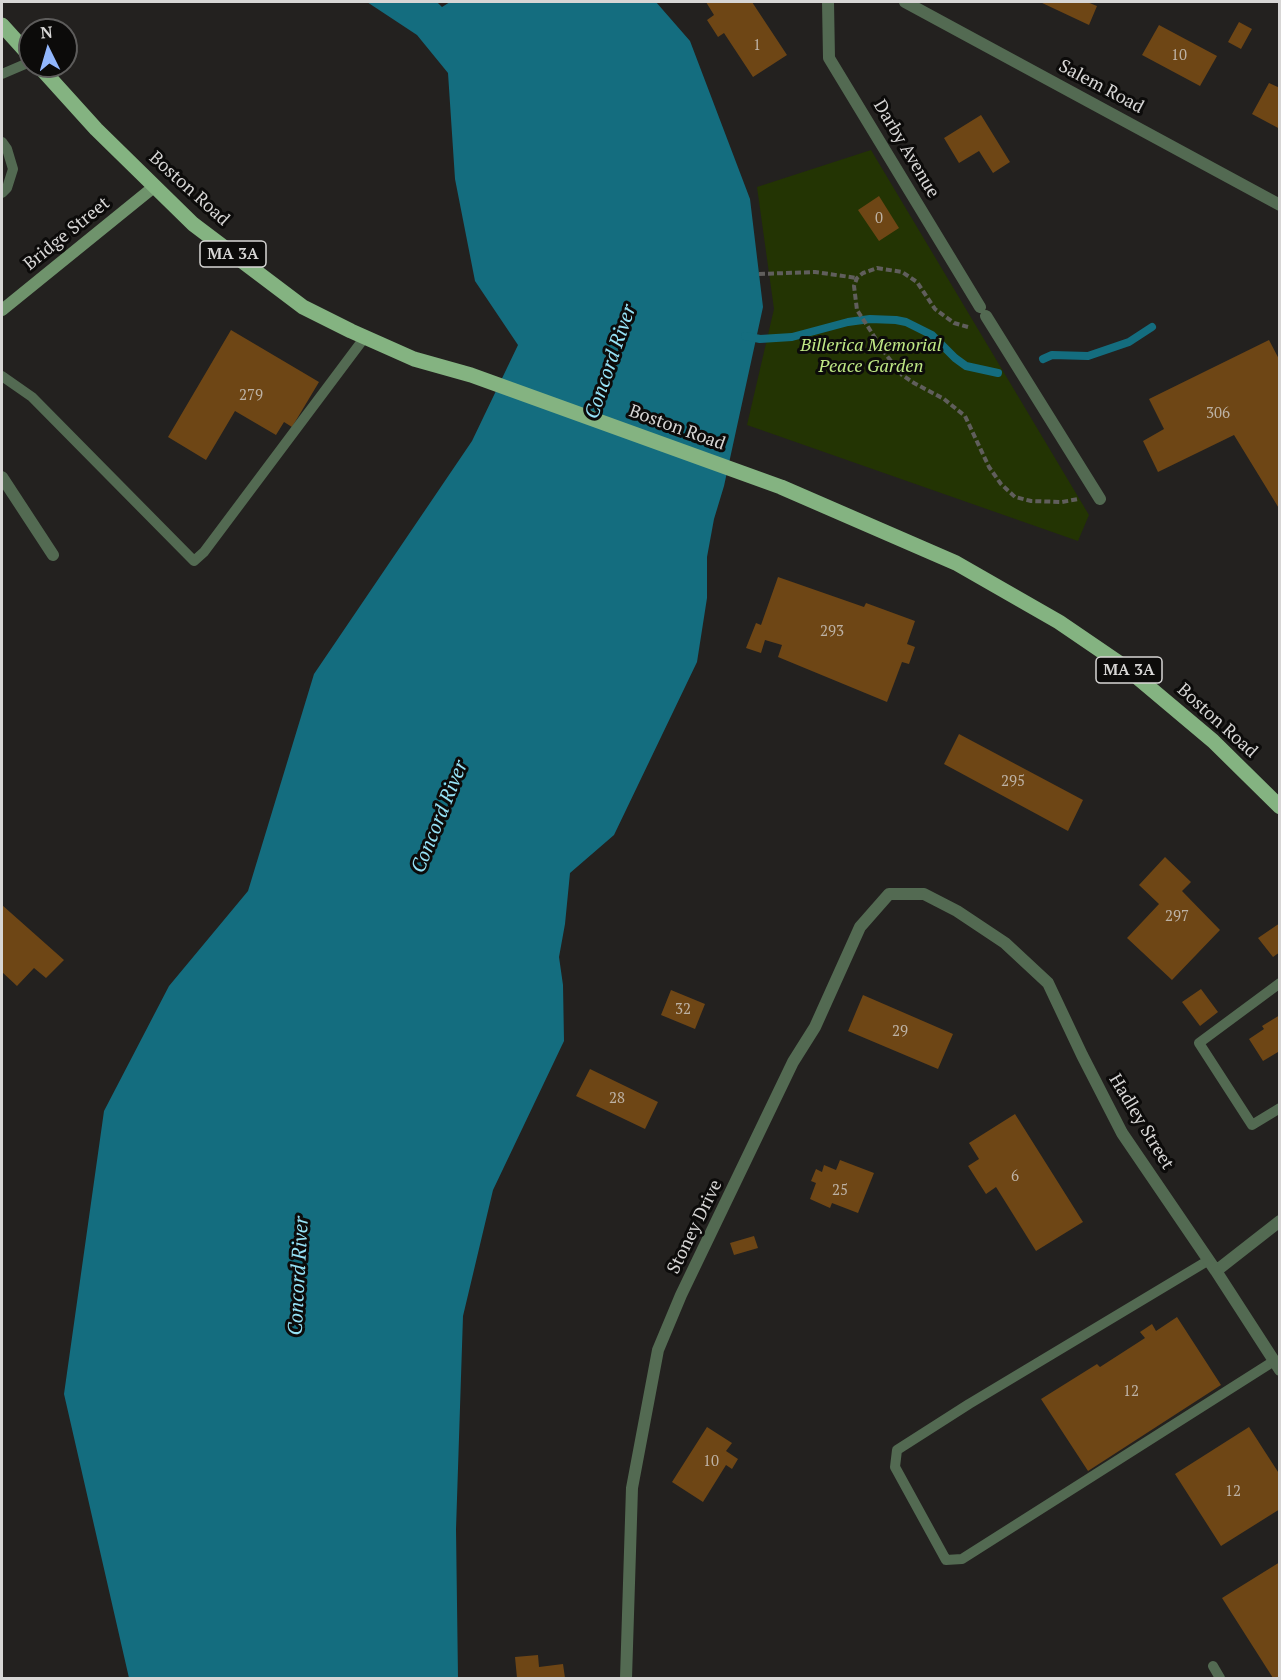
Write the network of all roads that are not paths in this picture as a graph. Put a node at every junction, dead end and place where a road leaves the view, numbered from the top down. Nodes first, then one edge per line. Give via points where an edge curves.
1 (828, 2) edge
2 (905, 2) edge
3 (2, 25) edge
4 (18, 43) edge
5 (18, 67) edge
6 (2, 74) edge
7 (50, 78) edge
8 (2, 142) edge
9 (155, 186) junction
10 (2, 193) edge
11 (1280, 205) edge
12 (2, 310) edge
13 (365, 337) junction
14 (2, 376) edge
15 (2, 477) edge
16 (1097, 495) road end
17 (53, 555) dead end
18 (1280, 807) edge
19 (957, 911) joint
20 (1280, 983) edge
21 (1280, 1108) edge
22 (1280, 1221) edge
23 (1209, 1260) junction
24 (1216, 1270) junction
25 (1277, 1365) edge
26 (1213, 1666) dead end
27 (626, 1678) edge
28 (1220, 1678) edge

1 - 16 street, Darby Avenue via 829,58
2 - 11 street, Salem Road
3 - 4 main road
5 - 6 lane
7 - 9 main road, Boston Road / MA 3A
8 - 10 lane via 13,169
9 - 12 main road, Bridge Street
9 - 13 main road, Boston Road / MA 3A via 193,224 303,307
13 - 14 lane via 194,561 32,397
13 - 18 main road, Boston Road / MA 3A via 414,359 471,375 781,486 956,563 1059,622 1133,674 1213,741
15 - 17 street
19 - 23 street, Hadley Street via 1005,943 1048,983 1122,1133
19 - 27 street, Stoney Drive via 924,894 889,894 860,927 815,1027 794,1062 681,1295 658,1350 632,1488
20 - 21 lane via 1199,1043 1252,1125
22 - 24 street
23 - 24 street, Hadley Street
23 - 25 lane via 897,1450 895,1467 946,1560 962,1559
24 - 25 street, Hadley Street
26 - 28 lane

